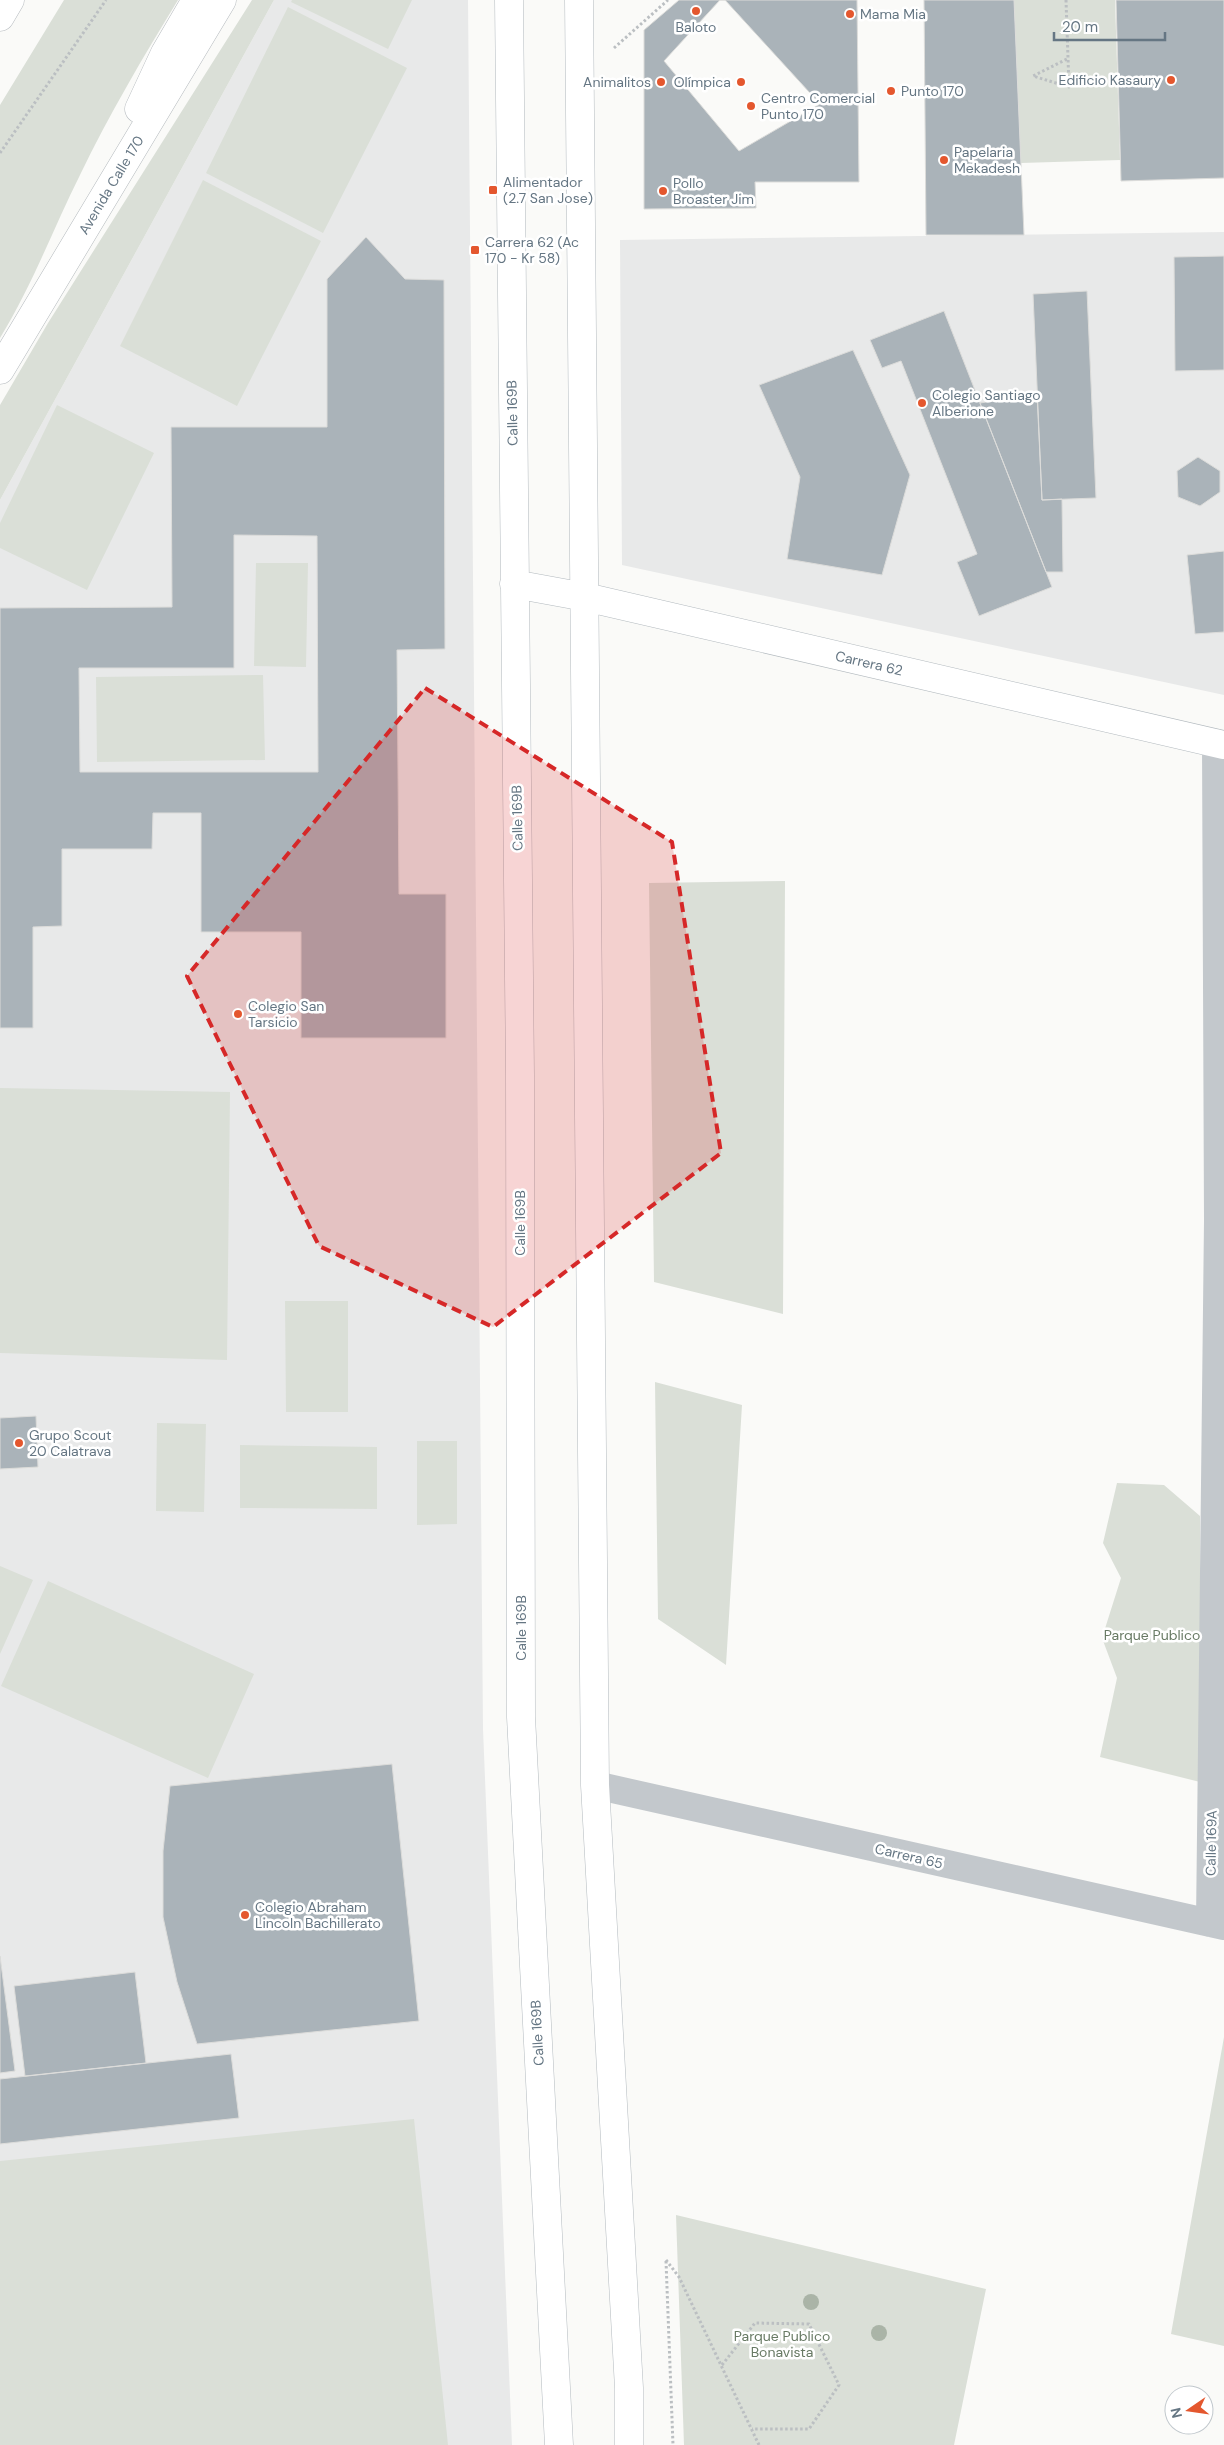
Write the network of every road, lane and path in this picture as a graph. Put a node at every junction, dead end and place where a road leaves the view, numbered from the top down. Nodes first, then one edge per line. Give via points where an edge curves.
1 (10, 0) edge
2 (106, 0) edge
3 (196, 0) edge
4 (222, 0) edge
5 (509, 0) edge
6 (579, 0) edge
7 (668, 0) edge
8 (1066, 0) edge
9 (0, 17) edge
10 (608, 54) dead end
11 (1067, 59) junction
12 (0, 153) edge
13 (82, 233) junction
14 (0, 370) edge
15 (514, 584) junction
16 (585, 597) junction
17 (1220, 744) edge
18 (595, 1785) junction
19 (1217, 1925) edge
20 (722, 2365) junction
21 (752, 2429) junction
22 (559, 2445) edge
23 (629, 2445) edge
24 (673, 2445) edge
25 (760, 2445) edge

1 - 9 main road
2 - 12 path
3 - 13 main road via 165,53
4 - 13 main road, Avenida Calle 170
5 - 15 main road, Calle 169B
6 - 16 main road
7 - 10 path
8 - 11 path
11 - 11 path via 1059,63 1033,76 1069,87
13 - 14 main road, Avenida Calle 170
15 - 16 main road, Carrera 62
15 - 22 main road, Calle 169B via 520,1075 521,1717
16 - 17 main road, Carrera 62
16 - 18 main road
17 - 19 street, Calle 169A
18 - 19 street, Carrera 65
18 - 23 main road via 629,2388
20 - 21 path
20 - 21 path via 754,2323 809,2324 839,2385 809,2429
20 - 24 path via 679,2277 666,2260
21 - 25 path

